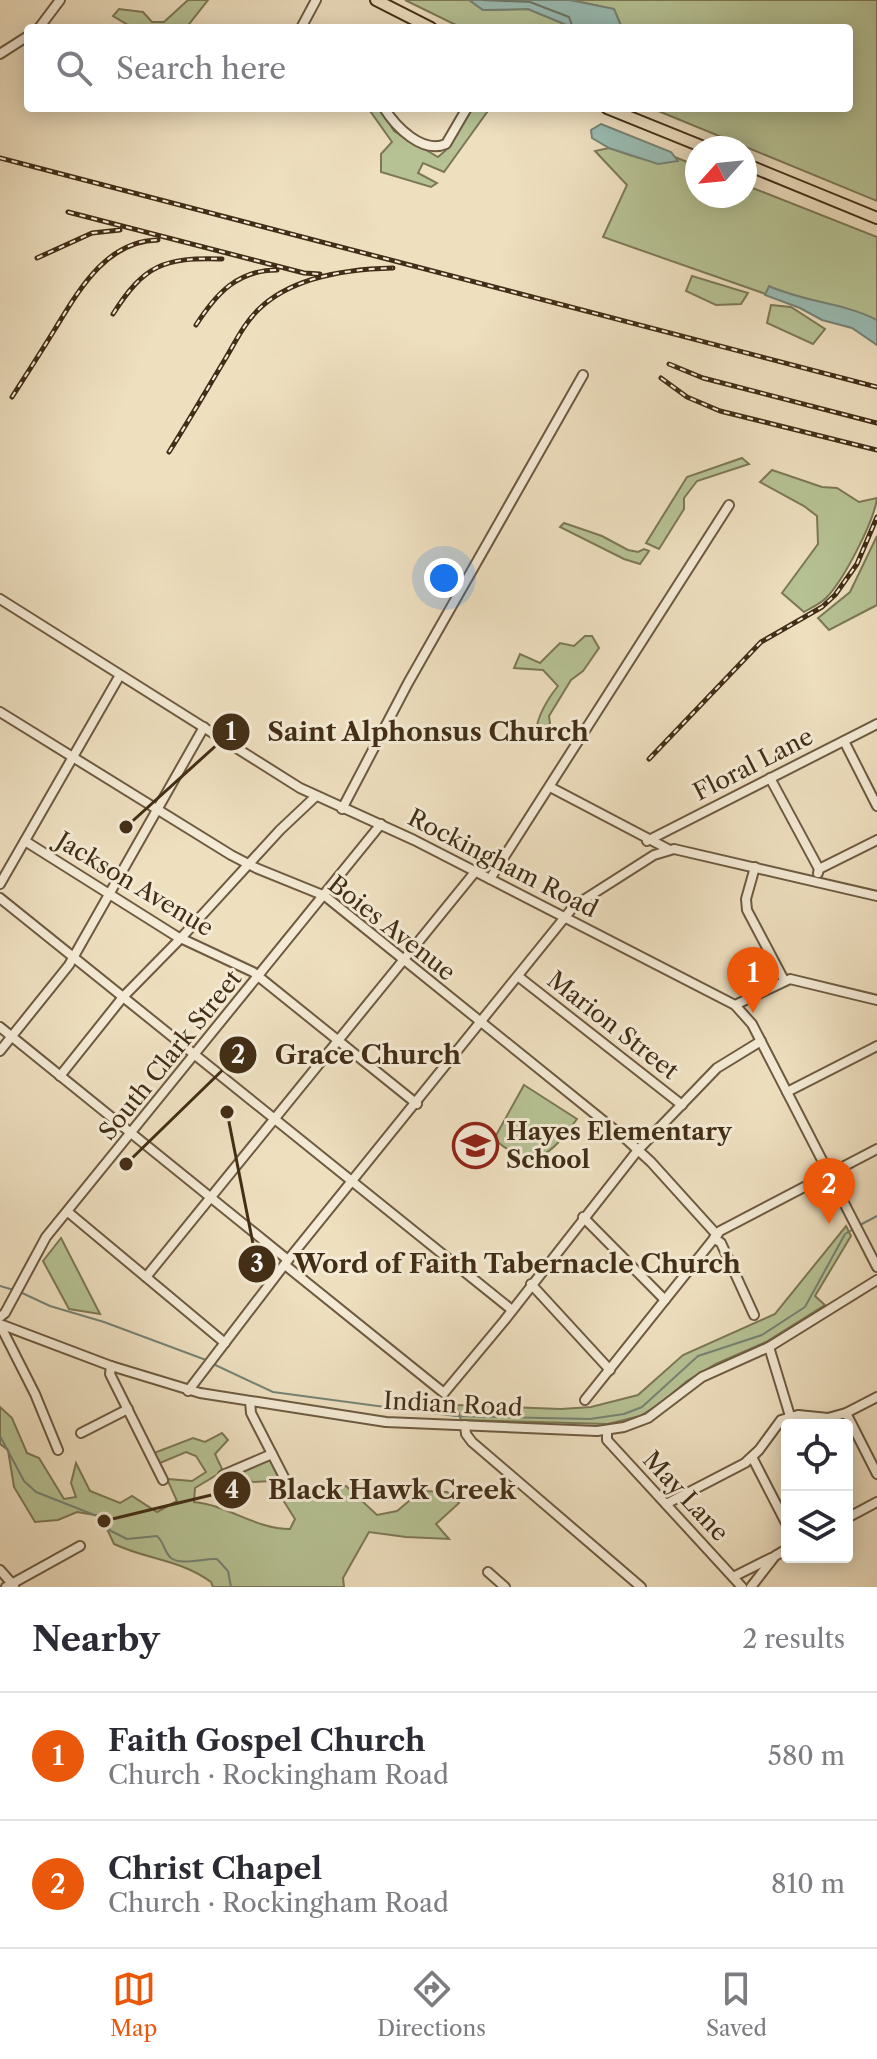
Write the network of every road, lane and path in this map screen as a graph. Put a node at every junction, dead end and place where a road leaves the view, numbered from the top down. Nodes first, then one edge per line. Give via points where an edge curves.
1 (60, 0) edge
2 (316, 0) edge
3 (376, 0) edge
4 (42, 24) edge
5 (303, 24) edge
6 (423, 24) edge
7 (24, 39) edge
8 (0, 54) edge
9 (387, 112) edge
10 (465, 112) edge
11 (617, 112) edge
12 (685, 140) edge
13 (757, 169) edge
14 (877, 218) edge
15 (583, 375) dead end
16 (729, 505) dead end
17 (0, 599) edge
18 (120, 675) junction
19 (0, 712) edge
20 (877, 724) edge
21 (204, 727) junction
22 (844, 741) junction
23 (73, 757) junction
24 (770, 778) junction
25 (550, 787) junction
26 (315, 797) junction
27 (877, 806) edge
28 (157, 809) junction
29 (342, 809) junction
30 (381, 824) junction
31 (877, 840) edge
32 (25, 841) junction
33 (647, 841) junction
34 (668, 849) junction
35 (248, 864) junction
36 (755, 867) junction
37 (819, 869) junction
38 (475, 872) junction
39 (490, 879) junction
40 (815, 882) junction
41 (0, 884) edge
42 (110, 893) junction
43 (325, 896) junction
44 (877, 896) edge
45 (0, 898) edge
46 (566, 917) junction
47 (181, 938) junction
48 (73, 957) junction
49 (402, 960) junction
50 (259, 977) junction
51 (519, 977) junction
52 (784, 980) junction
53 (123, 997) junction
54 (877, 1000) edge
55 (735, 1005) junction
56 (480, 1023) junction
57 (0, 1027) edge
58 (12, 1036) junction
59 (339, 1040) junction
60 (761, 1041) junction
61 (877, 1046) edge
62 (0, 1051) edge
63 (195, 1055) junction
64 (60, 1076) junction
65 (787, 1092) junction
66 (417, 1104) junction
67 (682, 1105) junction
68 (274, 1118) junction
69 (131, 1134) junction
70 (877, 1149) edge
71 (638, 1150) junction
72 (830, 1176) junction
73 (354, 1181) junction
74 (210, 1197) junction
75 (68, 1212) junction
76 (583, 1217) junction
77 (716, 1236) junction
78 (286, 1262) junction
79 (877, 1267) edge
80 (146, 1277) junction
81 (877, 1280) edge
82 (531, 1284) junction
83 (665, 1300) junction
84 (512, 1310) junction
85 (754, 1315) dead end
86 (0, 1317) edge
87 (0, 1324) edge
88 (225, 1343) junction
89 (769, 1347) junction
90 (111, 1366) junction
91 (610, 1370) junction
92 (188, 1391) junction
93 (877, 1397) edge
94 (585, 1400) dead end
95 (250, 1401) junction
96 (128, 1409) junction
97 (846, 1413) junction
98 (790, 1416) junction
99 (465, 1425) junction
100 (607, 1430) junction
101 (81, 1433) dead end
102 (58, 1450) dead end
103 (272, 1454) junction
104 (752, 1457) junction
105 (877, 1474) edge
106 (223, 1475) dead end
107 (163, 1480) dead end
108 (290, 1489) dead end
109 (877, 1502) edge
110 (666, 1504) junction
111 (781, 1513) edge
112 (853, 1515) edge
113 (80, 1546) dead end
114 (781, 1552) edge
115 (775, 1556) junction
116 (0, 1570) edge
117 (488, 1572) dead end
118 (733, 1577) junction
119 (11, 1586) edge
120 (505, 1587) edge
121 (641, 1587) edge
122 (742, 1587) edge
123 (751, 1587) edge

1 - 4 street
2 - 5 street
3 - 6 main road
7 - 8 street
9 - 10 street via 401,131 434,147 446,144
11 - 12 main road
13 - 14 main road
15 - 29 street
16 - 25 street
17 - 18 street, Rockingham Road
18 - 21 street, Rockingham Road
18 - 23 street
19 - 23 street, Boies Avenue
20 - 22 street, Floral Lane
21 - 26 street, Rockingham Road
21 - 28 street
22 - 24 street, Floral Lane
22 - 27 street
23 - 28 street, Boies Avenue
23 - 32 street
24 - 33 street, Floral Lane
24 - 37 street
25 - 33 street
25 - 39 street
26 - 29 street, Rockingham Road
26 - 35 street
28 - 35 street, Boies Avenue
28 - 42 street
29 - 30 street, Rockingham Road
30 - 38 street, Rockingham Road
30 - 43 street, South Clark Street
31 - 37 street
32 - 41 street
32 - 42 street, Jackson Avenue
33 - 34 street
34 - 36 street
34 - 46 street via 589,894
35 - 43 street, Boies Avenue
35 - 47 street
36 - 40 street
36 - 52 street via 747,910
37 - 40 street
38 - 39 street, Rockingham Road
38 - 49 street
39 - 46 street, Rockingham Road
40 - 44 street
42 - 47 street, Jackson Avenue
42 - 48 street
43 - 49 street, Boies Avenue
43 - 50 street, South Clark Street
45 - 48 street
46 - 51 street
46 - 55 street, Rockingham Road
47 - 50 street, Jackson Avenue
47 - 53 street
48 - 53 street
48 - 58 street
49 - 56 street, Boies Avenue
49 - 59 street
50 - 59 street, Jackson Avenue
50 - 63 street, South Clark Street
51 - 56 street
51 - 67 street, Marion Street
52 - 54 street
52 - 55 street
53 - 63 street
53 - 64 street
55 - 60 street, Rockingham Road
56 - 66 street
56 - 71 street, Boies Avenue
57 - 58 street
58 - 62 street
58 - 64 street
59 - 66 street, Jackson Avenue
59 - 68 street
60 - 65 street, Rockingham Road
60 - 67 street via 717,1068
61 - 65 street
63 - 68 street
63 - 69 street, South Clark Street
64 - 69 street
65 - 72 street, Rockingham Road
66 - 73 street
67 - 71 street
68 - 73 street
68 - 74 street
69 - 74 street
69 - 75 street, South Clark Street
70 - 72 street
71 - 76 street
71 - 77 street, Boies Avenue
72 - 77 street
72 - 79 street, Rockingham Road
73 - 78 street
73 - 84 street
74 - 78 street
74 - 80 street
75 - 80 street
75 - 86 street, South Clark Street via 46,1237
76 - 82 street
76 - 83 street
77 - 83 street
77 - 85 street, Boies Avenue
78 - 84 street via 444,1393
78 - 88 street
80 - 88 street
81 - 89 street, Indian Road
82 - 84 street
82 - 91 street
83 - 91 street
87 - 90 street, Indian Road
87 - 102 street
88 - 92 street
89 - 98 street
89 - 100 street, Indian Road via 702,1377 648,1418
90 - 92 street, Indian Road
90 - 96 street
91 - 94 street
92 - 95 street, Indian Road
93 - 97 street
95 - 99 street, Indian Road via 386,1422
95 - 103 street
96 - 101 street
96 - 107 street
97 - 98 street via 820,1419
97 - 105 street
98 - 104 street via 774,1427
99 - 100 street, Indian Road
99 - 121 street via 472,1442
100 - 110 street, May Lane via 607,1440
103 - 106 street
103 - 108 street
104 - 110 street
104 - 111 street
109 - 112 street
110 - 118 street, May Lane
113 - 119 street
114 - 115 street
115 - 118 street
115 - 123 street
116 - 119 street
117 - 120 street
118 - 122 street, May Lane

